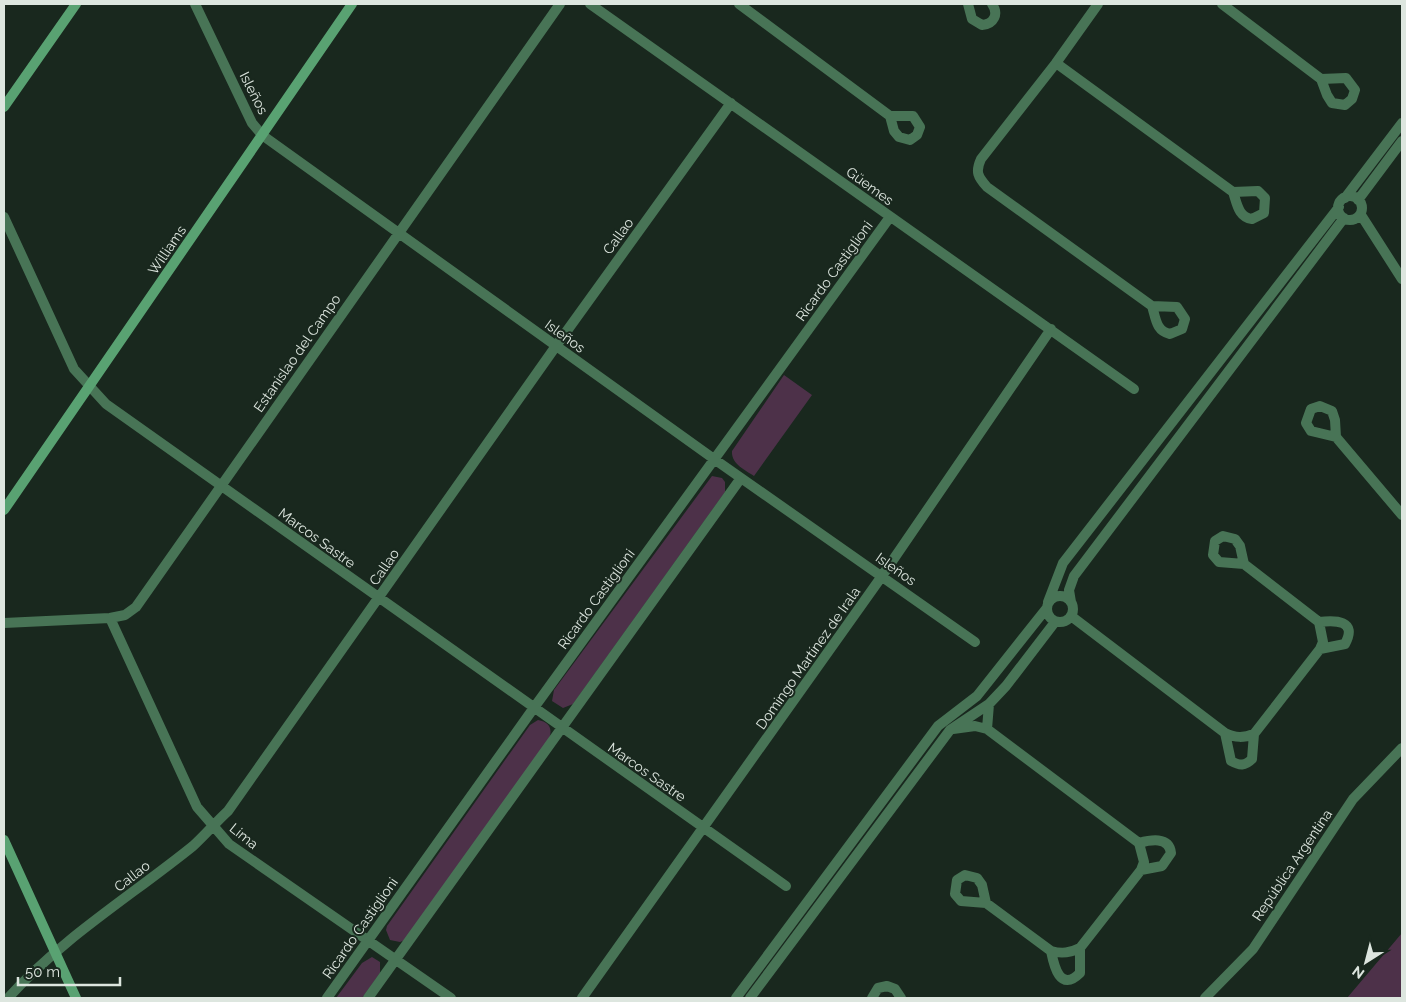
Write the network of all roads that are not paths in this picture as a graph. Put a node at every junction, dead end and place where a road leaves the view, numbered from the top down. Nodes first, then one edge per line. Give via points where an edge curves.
1 (76, 4) edge
2 (195, 4) edge
3 (352, 4) edge
4 (560, 4) edge
5 (590, 4) edge
6 (739, 4) edge
7 (968, 4) edge
8 (992, 4) edge
9 (1098, 4) edge
10 (1222, 4) edge
11 (747, 7) edge
12 (1056, 63) junction
13 (1321, 79) dead end
14 (731, 103) junction
15 (4, 107) edge
16 (890, 116) dead end
17 (1402, 123) edge
18 (262, 135) junction
19 (1402, 140) edge
20 (1233, 192) dead end
21 (1358, 200) junction
22 (1342, 202) junction
23 (1360, 215) junction
24 (4, 217) edge
25 (890, 217) junction
26 (1344, 218) junction
27 (398, 233) junction
28 (1402, 279) edge
29 (1152, 306) dead end
30 (1050, 329) junction
31 (556, 346) junction
32 (90, 387) junction
33 (1134, 389) dead end
34 (1336, 437) dead end
35 (714, 459) junction
36 (741, 478) junction
37 (221, 485) junction
38 (4, 510) edge
39 (1402, 515) edge
40 (1244, 564) dead end
41 (882, 576) junction
42 (378, 599) junction
43 (1071, 602) junction
44 (1047, 606) junction
45 (1071, 616) junction
46 (110, 618) junction
47 (1056, 622) junction
48 (1319, 622) junction
49 (4, 623) edge
50 (975, 642) dead end
51 (1320, 649) junction
52 (989, 704) junction
53 (533, 709) junction
54 (987, 729) junction
55 (562, 730) junction
56 (950, 730) junction
57 (1225, 733) junction
58 (1254, 734) junction
59 (1402, 748) edge
60 (212, 826) junction
61 (704, 829) junction
62 (4, 840) edge
63 (1139, 843) junction
64 (1141, 870) junction
65 (786, 886) dead end
66 (986, 903) dead end
67 (368, 940) junction
68 (1080, 948) junction
69 (1051, 951) junction
70 (56, 953) junction
71 (396, 960) junction
72 (8, 998) edge
73 (76, 998) edge
74 (327, 998) edge
75 (368, 998) edge
76 (451, 998) edge
77 (582, 998) edge
78 (736, 998) edge
79 (750, 998) edge
80 (872, 998) edge
81 (900, 998) edge
82 (1205, 998) edge

1 - 15 street
2 - 18 street, Isleños via 252,123
3 - 18 street, Williams
4 - 27 street, Estanislao del Campo
5 - 14 street, Güemes
6 - 11 street
7 - 8 street via 972,19 982,25 995,18
9 - 12 street
10 - 13 street
11 - 16 street
12 - 20 street
12 - 29 street via 981,159 977,168 979,178
14 - 25 street, Güemes
14 - 31 street, Callao
17 - 22 street
18 - 27 street, Isleños
18 - 32 street, Williams
19 - 21 street
21 - 22 street via 1352,197
21 - 23 street via 1362,205
22 - 26 street via 1340,213
22 - 44 street via 1063,563
23 - 26 street via 1351,220
23 - 28 street
24 - 32 street, Marcos Sastre via 74,369
25 - 30 street, Güemes
25 - 35 street, Ricardo Castiglioni
26 - 43 street via 1074,576 1069,590
27 - 31 street, Isleños
27 - 37 street, Estanislao del Campo
30 - 33 street, Güemes
30 - 41 street, Domingo Martínez de Irala
31 - 35 street, Isleños
31 - 42 street, Callao
32 - 37 street, Marcos Sastre via 106,404
32 - 38 street, Williams
34 - 39 street
35 - 36 street, Isleños
35 - 53 street, Ricardo Castiglioni
36 - 41 street, Isleños
36 - 55 street
37 - 42 street, Marcos Sastre
37 - 46 street, Estanislao del Campo via 136,607 125,616
40 - 48 street
41 - 50 street, Isleños
41 - 61 street, Domingo Martínez de Irala
42 - 53 street, Marcos Sastre
42 - 60 street, Callao via 228,811
43 - 44 street via 1060,596 1053,597
43 - 45 street
44 - 47 street via 1051,619
44 - 78 street via 977,696 938,726
45 - 47 street
45 - 57 street
46 - 49 street, Estanislao del Campo
46 - 60 street, Lima via 197,807
47 - 52 street
48 - 51 street via 1323,642
48 - 51 street via 1344,623 1349,637 1345,644
51 - 58 street
52 - 54 street
52 - 56 street
53 - 55 street, Marcos Sastre
53 - 67 street, Ricardo Castiglioni
54 - 56 street via 975,726
54 - 63 street
55 - 61 street, Marcos Sastre
55 - 71 street
56 - 79 street
57 - 58 street via 1244,738
57 - 58 street via 1231,761 1239,765 1252,759
59 - 82 street, República Argentina via 1353,798 1253,949
60 - 67 street, Lima via 229,844
60 - 70 street, Callao via 195,844
61 - 65 street, Marcos Sastre
61 - 77 street, Domingo Martínez de Irala
62 - 70 street
63 - 64 street via 1144,862
63 - 64 street via 1152,839 1164,841 1171,853 1162,866
64 - 68 street
66 - 69 street
67 - 71 street, Lima
67 - 74 street, Ricardo Castiglioni
68 - 69 street via 1066,953
68 - 69 street via 1080,973 1067,980 1055,971
70 - 72 street, Callao
70 - 73 street
71 - 75 street
71 - 76 street, Lima
80 - 81 street via 878,988 887,986 895,989

